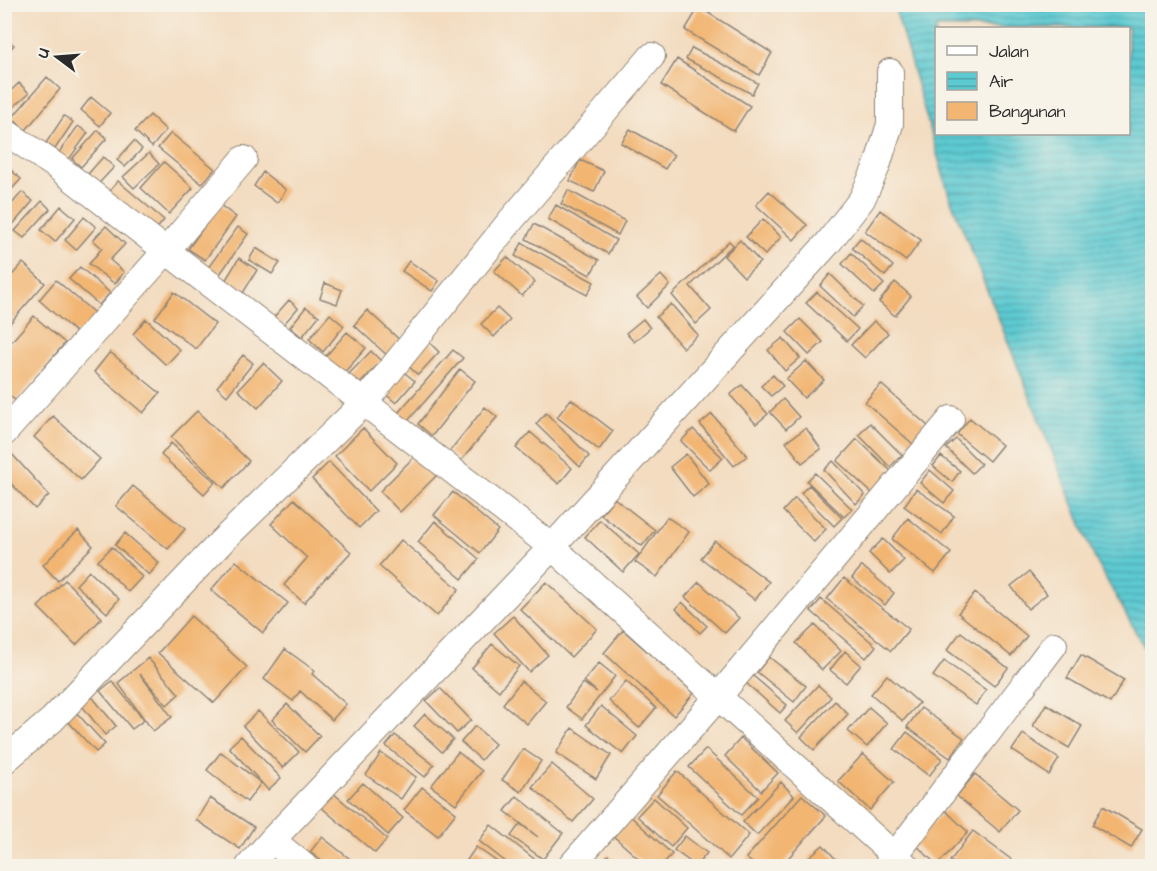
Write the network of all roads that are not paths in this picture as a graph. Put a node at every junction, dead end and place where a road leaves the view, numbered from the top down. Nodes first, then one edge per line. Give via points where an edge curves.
1 (652, 56) dead end
2 (890, 72) dead end
3 (4, 131) edge
4 (244, 159) dead end
5 (166, 251) junction
6 (364, 403) junction
7 (951, 419) dead end
8 (4, 433) edge
9 (552, 548) junction
10 (1054, 645) dead end
11 (718, 697) junction
12 (4, 761) edge
13 (272, 840) junction
14 (896, 863) edge
15 (249, 867) edge
16 (303, 867) edge
17 (572, 867) edge

1 - 6 street via 512,219
2 - 9 street via 890,124 862,199 810,264
3 - 5 street
4 - 5 street
5 - 6 street
5 - 8 street
6 - 9 street
6 - 12 street via 223,540 52,720
7 - 11 street
9 - 11 street
9 - 13 street
10 - 14 street
11 - 14 street
11 - 17 street
13 - 15 street
13 - 16 street

